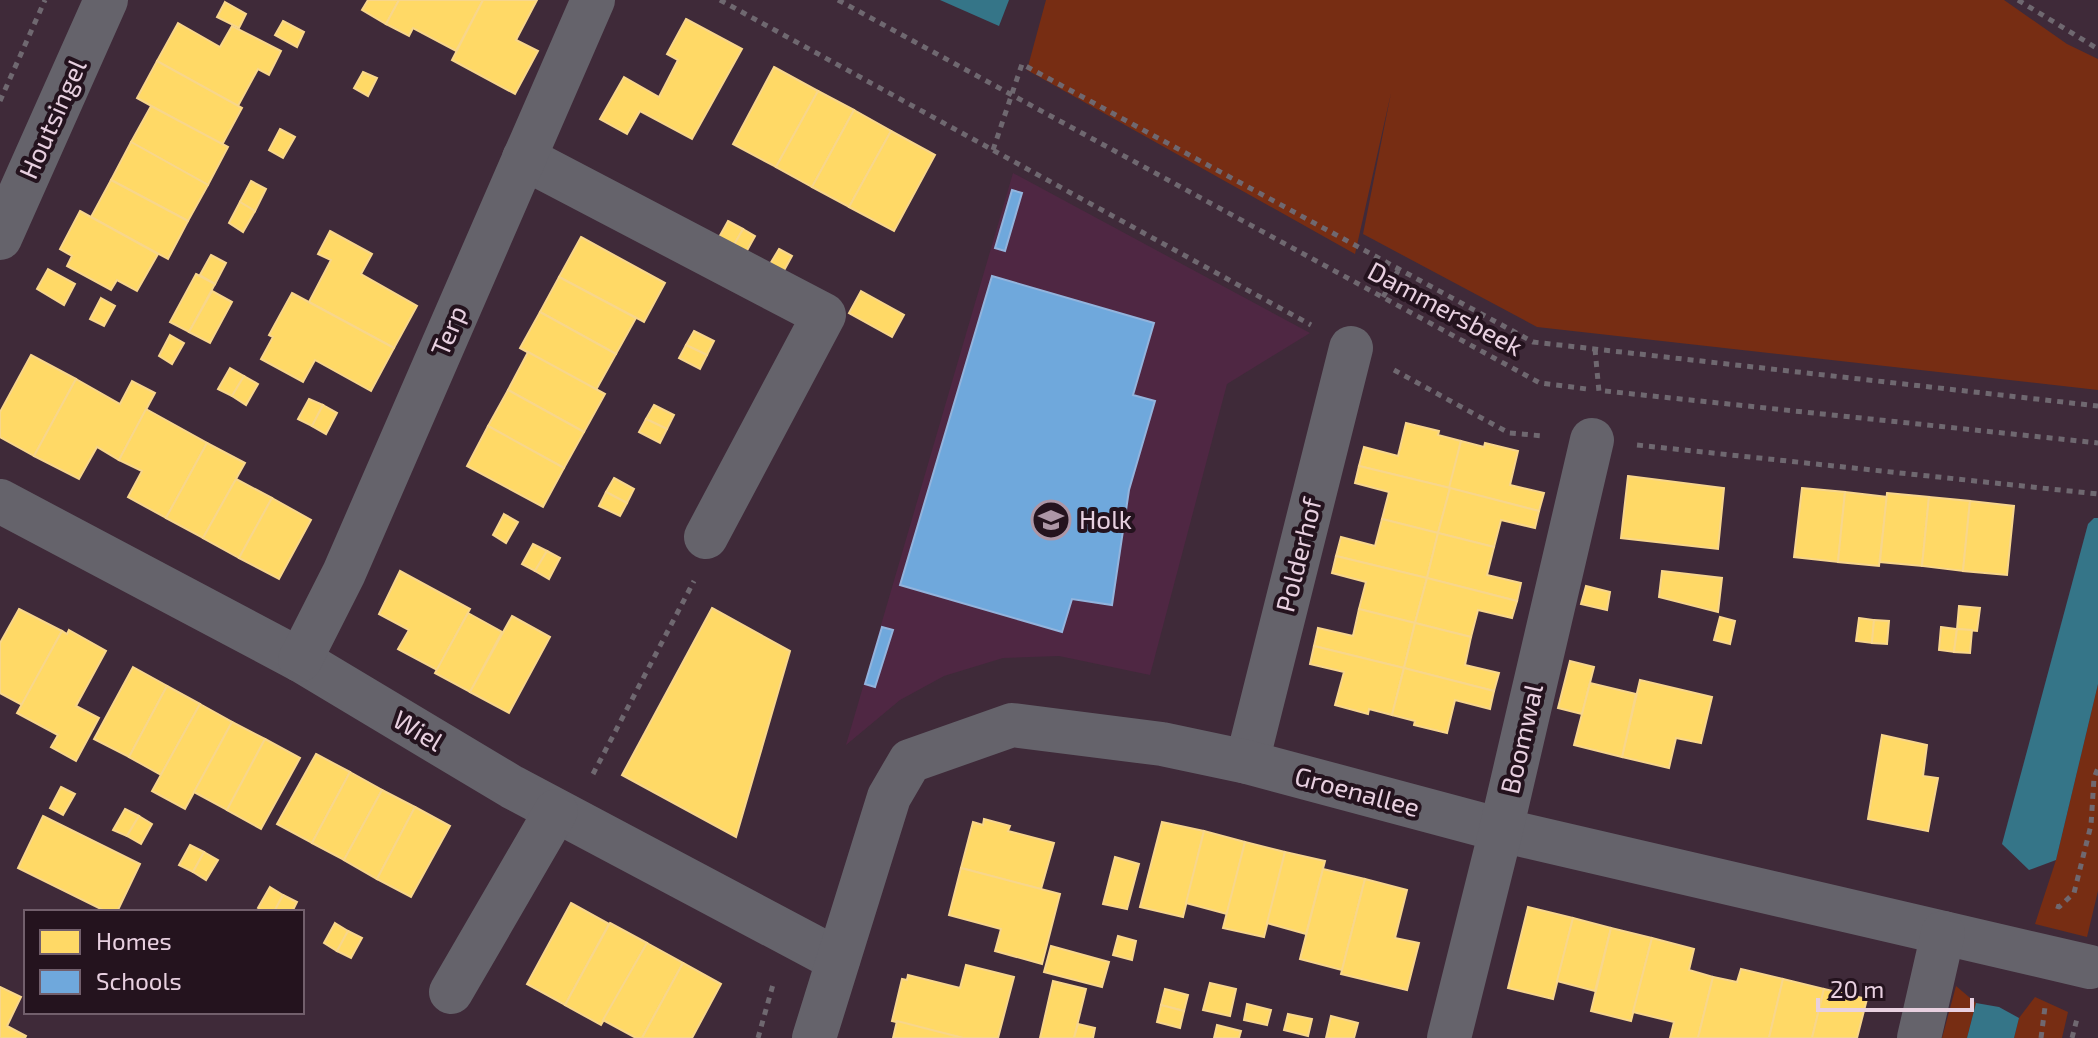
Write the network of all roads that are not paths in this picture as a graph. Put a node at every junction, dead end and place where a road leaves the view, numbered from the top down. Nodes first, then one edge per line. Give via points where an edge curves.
1 (106, 0) edge
2 (593, 0) edge
3 (524, 158) junction
4 (0, 238) edge
5 (1351, 348) dead end
6 (1592, 440) road end
7 (0, 501) edge
8 (706, 537) road end
9 (300, 660) junction
10 (1247, 762) junction
11 (563, 814) junction
12 (1501, 830) junction
13 (1943, 933) junction
14 (838, 960) junction
15 (2090, 967) dead end
16 (451, 992) dead end
17 (814, 1038) edge
18 (1449, 1038) edge
19 (1919, 1038) edge

1 - 4 street, Houtsingel
2 - 3 street, Terp
3 - 8 street via 824,315
3 - 9 street, Terp via 344,573
5 - 10 street, Polderhof
6 - 12 street, Boomwal
7 - 9 street, Wiel
9 - 11 street, Wiel
10 - 12 street, Groenallee
10 - 14 street, Groenallee via 1162,744 1012,725 910,761 889,797
11 - 14 street, Wiel
11 - 16 street
12 - 13 street, Groenallee
12 - 18 street, Boomwal
13 - 15 street, Groenallee
13 - 19 street
14 - 17 street, Groenallee

